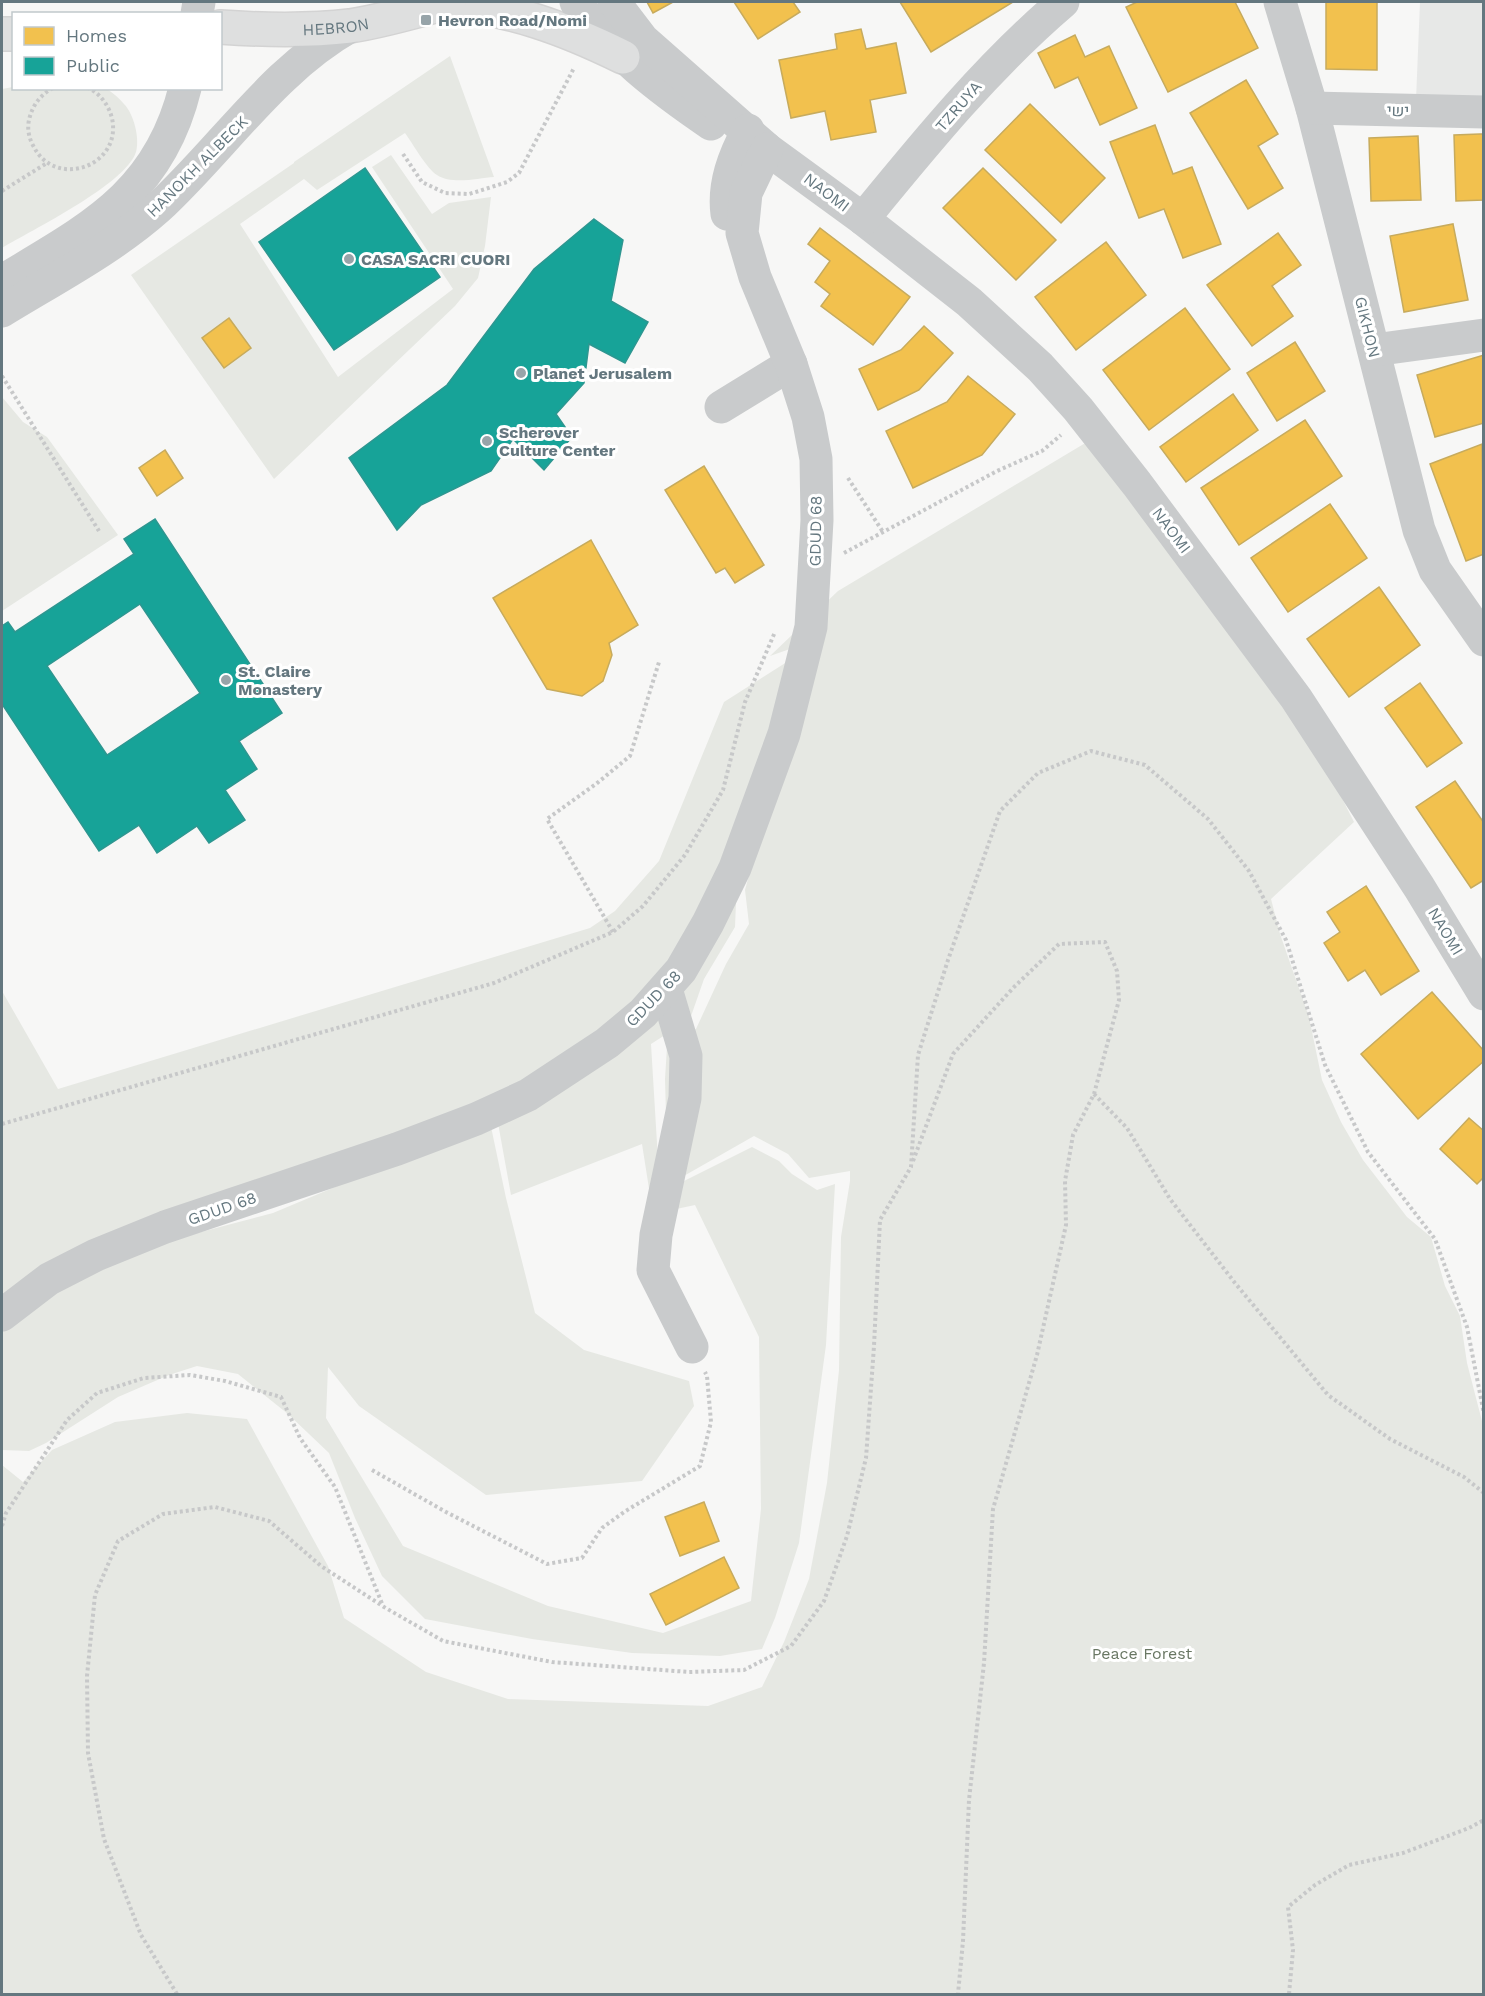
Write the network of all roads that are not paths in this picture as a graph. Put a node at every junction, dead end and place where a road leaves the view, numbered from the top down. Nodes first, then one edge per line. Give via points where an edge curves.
1 (576, 2) edge
2 (614, 2) edge
3 (1063, 2) edge
4 (1280, 2) edge
5 (445, 3) edge
6 (351, 26) junction
7 (222, 27) edge
8 (623, 57) junction
9 (184, 90) edge
10 (1312, 108) junction
11 (1484, 112) edge
12 (753, 140) junction
13 (863, 219) junction
14 (2, 281) edge
15 (2, 311) edge
16 (1484, 335) edge
17 (1374, 350) junction
18 (791, 364) junction
19 (721, 407) dead end
20 (1479, 625) edge
21 (666, 989) junction
22 (1484, 994) edge
23 (2, 1315) edge
24 (692, 1347) road end

1 - 8 street, NAOMI
2 - 12 street, NAOMI via 643,40
3 - 13 street, TZRUYA via 980,80
4 - 10 street, GIKHON
5 - 6 highway, HEBRON
5 - 8 highway, HEBRON via 534,20
6 - 7 highway, HEBRON
6 - 15 street, HANOKH ALBECK via 326,39 299,62 149,216
8 - 12 street, NAOMI via 695,114 717,128
9 - 14 street, HANOKH ALBECK via 158,158 137,186 86,229
10 - 11 street, ישי
10 - 17 street, GIKHON
12 - 13 street, NAOMI
12 - 18 street, GDUD 68 via 742,233 755,277
13 - 22 street, NAOMI via 969,302 1040,366 1078,409 1296,698
16 - 17 street
17 - 20 street, GIKHON via 1419,530 1435,570
18 - 19 street
18 - 21 street, GDUD 68 via 816,459 811,627 784,734 735,868 708,923
21 - 23 street, GDUD 68 via 608,1043 528,1095 397,1149 165,1227 96,1255 49,1279
21 - 24 street via 686,1056 685,1098 656,1235 653,1270

